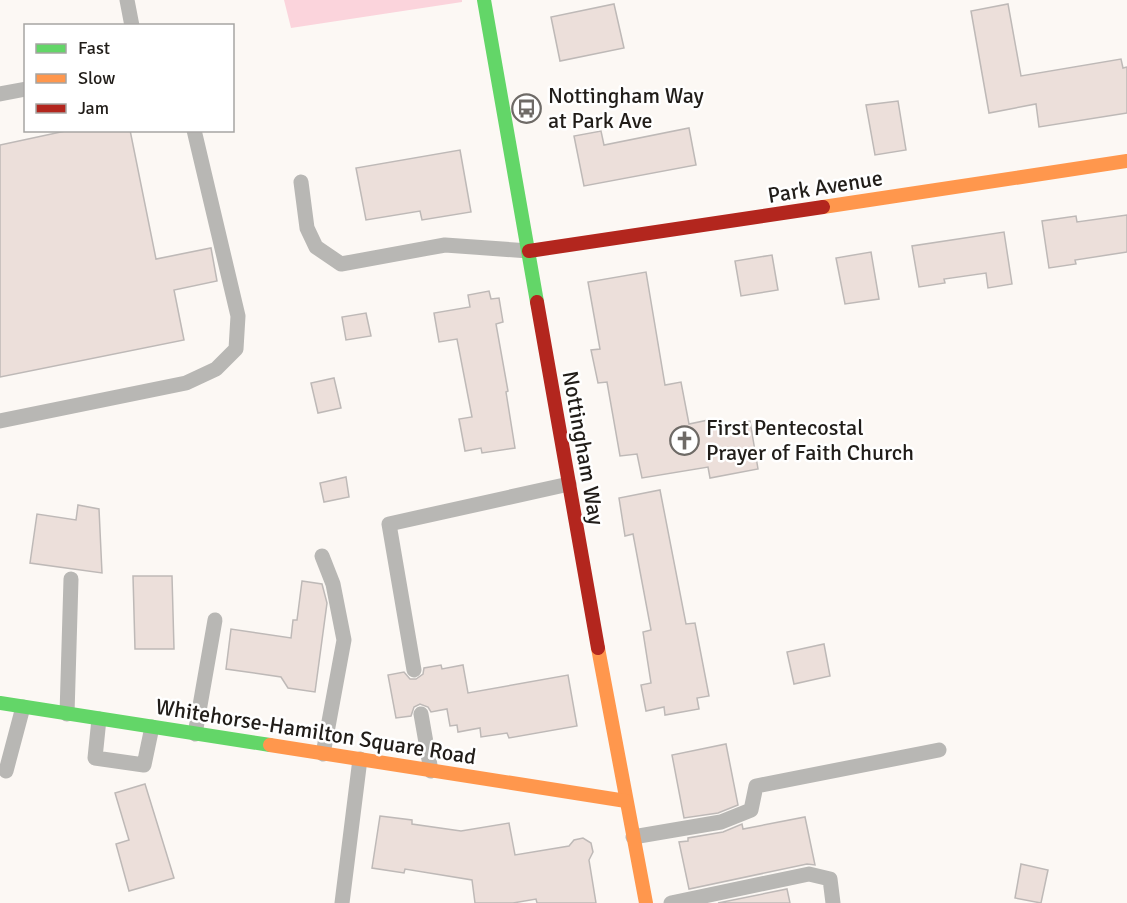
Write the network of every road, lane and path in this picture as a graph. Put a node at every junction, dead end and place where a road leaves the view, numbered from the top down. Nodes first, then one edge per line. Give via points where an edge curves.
1 (127, 0) edge
2 (484, 0) edge
3 (132, 24) edge
4 (24, 89) edge
5 (0, 94) edge
6 (195, 132) edge
7 (1127, 161) edge
8 (301, 182) dead end
9 (529, 251) junction
10 (0, 421) edge
11 (569, 484) junction
12 (322, 556) dead end
13 (71, 579) dead end
14 (215, 620) dead end
15 (414, 670) dead end
16 (0, 703) edge
17 (23, 707) junction
18 (67, 714) junction
19 (421, 714) dead end
20 (99, 719) junction
21 (152, 727) junction
22 (195, 734) junction
23 (939, 750) dead end
24 (322, 754) junction
25 (360, 759) junction
26 (6, 771) dead end
27 (431, 771) junction
28 (626, 801) junction
29 (633, 837) junction
30 (342, 903) edge
31 (646, 903) edge
32 (671, 903) edge
33 (833, 903) edge

1 - 3 lane
2 - 9 street, Nottingham Way
4 - 5 lane
6 - 10 lane via 238,316 236,349 216,369 186,383
7 - 9 street, Park Avenue
8 - 9 lane via 307,228 316,247 341,264 445,245
9 - 11 street, Nottingham Way
11 - 15 lane via 389,524
11 - 28 street, Nottingham Way
12 - 24 lane via 333,584 344,640
13 - 18 lane
14 - 22 lane
16 - 17 street, Whitehorse-Hamilton Square Road
17 - 18 street, Whitehorse-Hamilton Square Road
17 - 26 lane
18 - 20 street, Whitehorse-Hamilton Square Road
19 - 27 lane
20 - 21 street, Whitehorse-Hamilton Square Road
20 - 21 lane via 94,758 144,765
21 - 22 street, Whitehorse-Hamilton Square Road
22 - 24 street, Whitehorse-Hamilton Square Road
23 - 29 lane via 756,786 752,810 721,822
24 - 25 street, Whitehorse-Hamilton Square Road
25 - 27 street, Whitehorse-Hamilton Square Road
25 - 30 lane
27 - 28 street, Whitehorse-Hamilton Square Road
28 - 29 street, Nottingham Way
29 - 31 street, Nottingham Way
32 - 33 lane via 809,874 830,879

